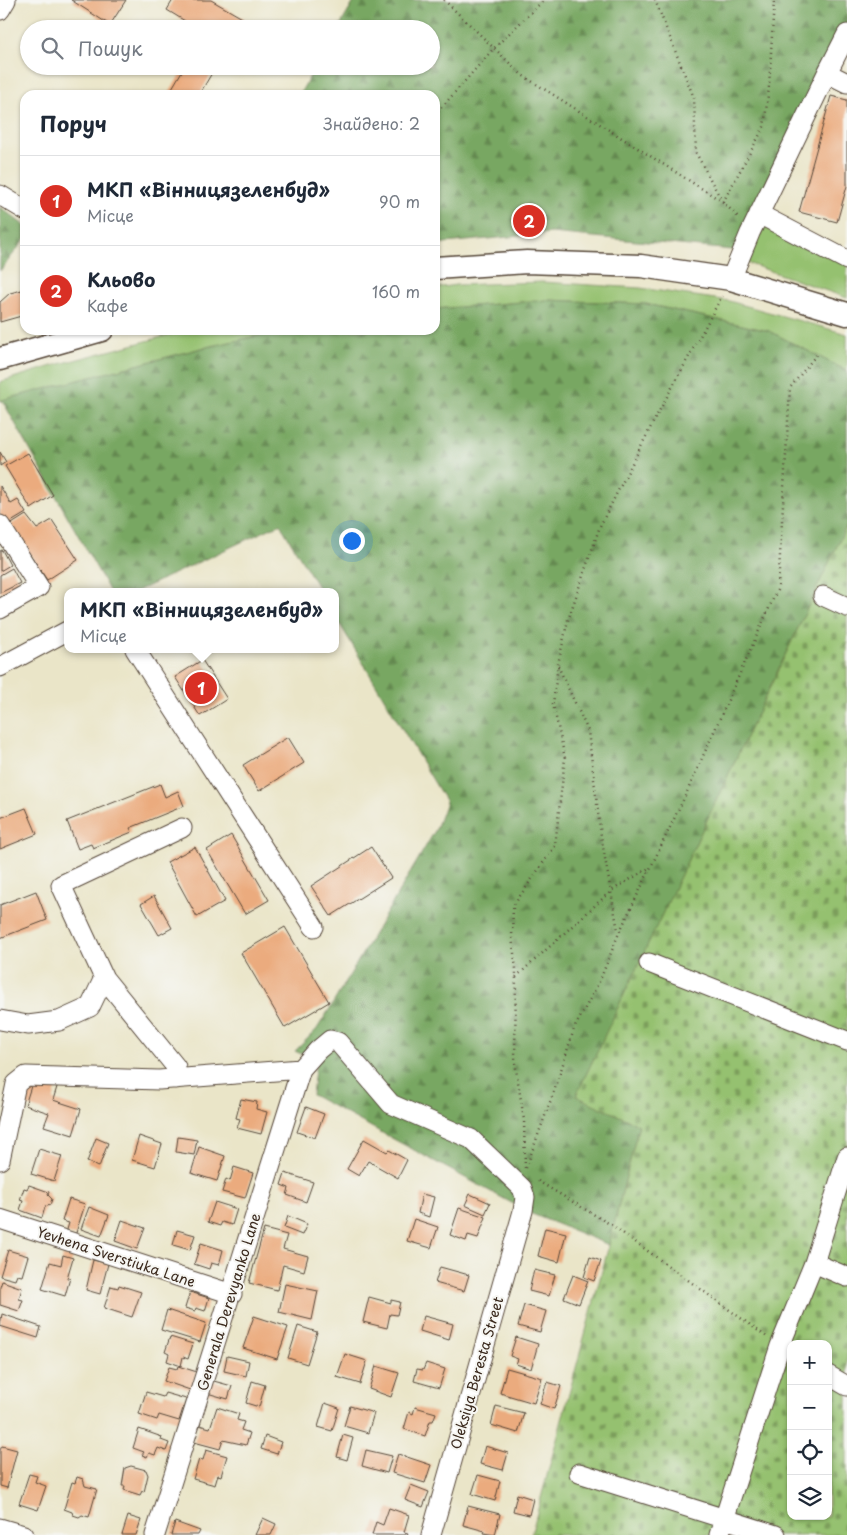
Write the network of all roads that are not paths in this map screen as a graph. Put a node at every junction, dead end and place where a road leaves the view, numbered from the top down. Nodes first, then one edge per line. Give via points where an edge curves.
1 (6, 0) edge
2 (0, 10) edge
3 (847, 34) edge
4 (827, 73) junction
5 (847, 83) edge
6 (0, 195) edge
7 (20, 207) edge
8 (759, 214) junction
9 (846, 256) edge
10 (440, 268) edge
11 (731, 279) junction
12 (847, 314) edge
13 (82, 335) edge
14 (0, 359) edge
15 (0, 526) edge
16 (823, 596) dead end
17 (847, 607) edge
18 (0, 609) edge
19 (64, 633) edge
20 (138, 653) edge
21 (0, 667) edge
22 (182, 828) dead end
23 (314, 926) dead end
24 (649, 963) dead end
25 (104, 978) junction
26 (0, 1020) edge
27 (847, 1040) edge
28 (301, 1069) junction
29 (176, 1079) junction
30 (847, 1157) edge
31 (0, 1160) edge
32 (0, 1219) edge
33 (814, 1263) junction
34 (847, 1277) edge
35 (232, 1294) junction
36 (786, 1349) edge
37 (832, 1377) edge
38 (847, 1386) edge
39 (579, 1473) dead end
40 (722, 1527) edge
41 (0, 1528) edge
42 (24, 1535) edge
43 (155, 1535) edge
44 (430, 1535) edge
45 (776, 1535) edge

1 - 2 street
3 - 4 street
4 - 5 street
4 - 8 street
6 - 7 street
8 - 9 street
8 - 11 street
10 - 11 main road via 527,262 642,266
11 - 12 main road
13 - 14 main road
15 - 18 street via 39,587
16 - 17 street
19 - 21 street
20 - 23 street
22 - 25 street via 61,885
24 - 27 street
25 - 26 street via 90,1007 60,1021 28,1025
25 - 29 street via 176,1067
28 - 29 street
28 - 35 street, Generala Derevyanko Lane
28 - 44 street, Oleksiya Beresta Street via 330,1040 338,1042 391,1104 471,1139 522,1188 525,1197
29 - 31 street via 26,1076 16,1084
30 - 33 street
32 - 35 street, Yevhena Sverstiuka Lane
33 - 34 street
33 - 36 street
35 - 43 street, Generala Derevyanko Lane
36 - 40 street
37 - 38 street
39 - 40 street
40 - 45 street
41 - 42 street

